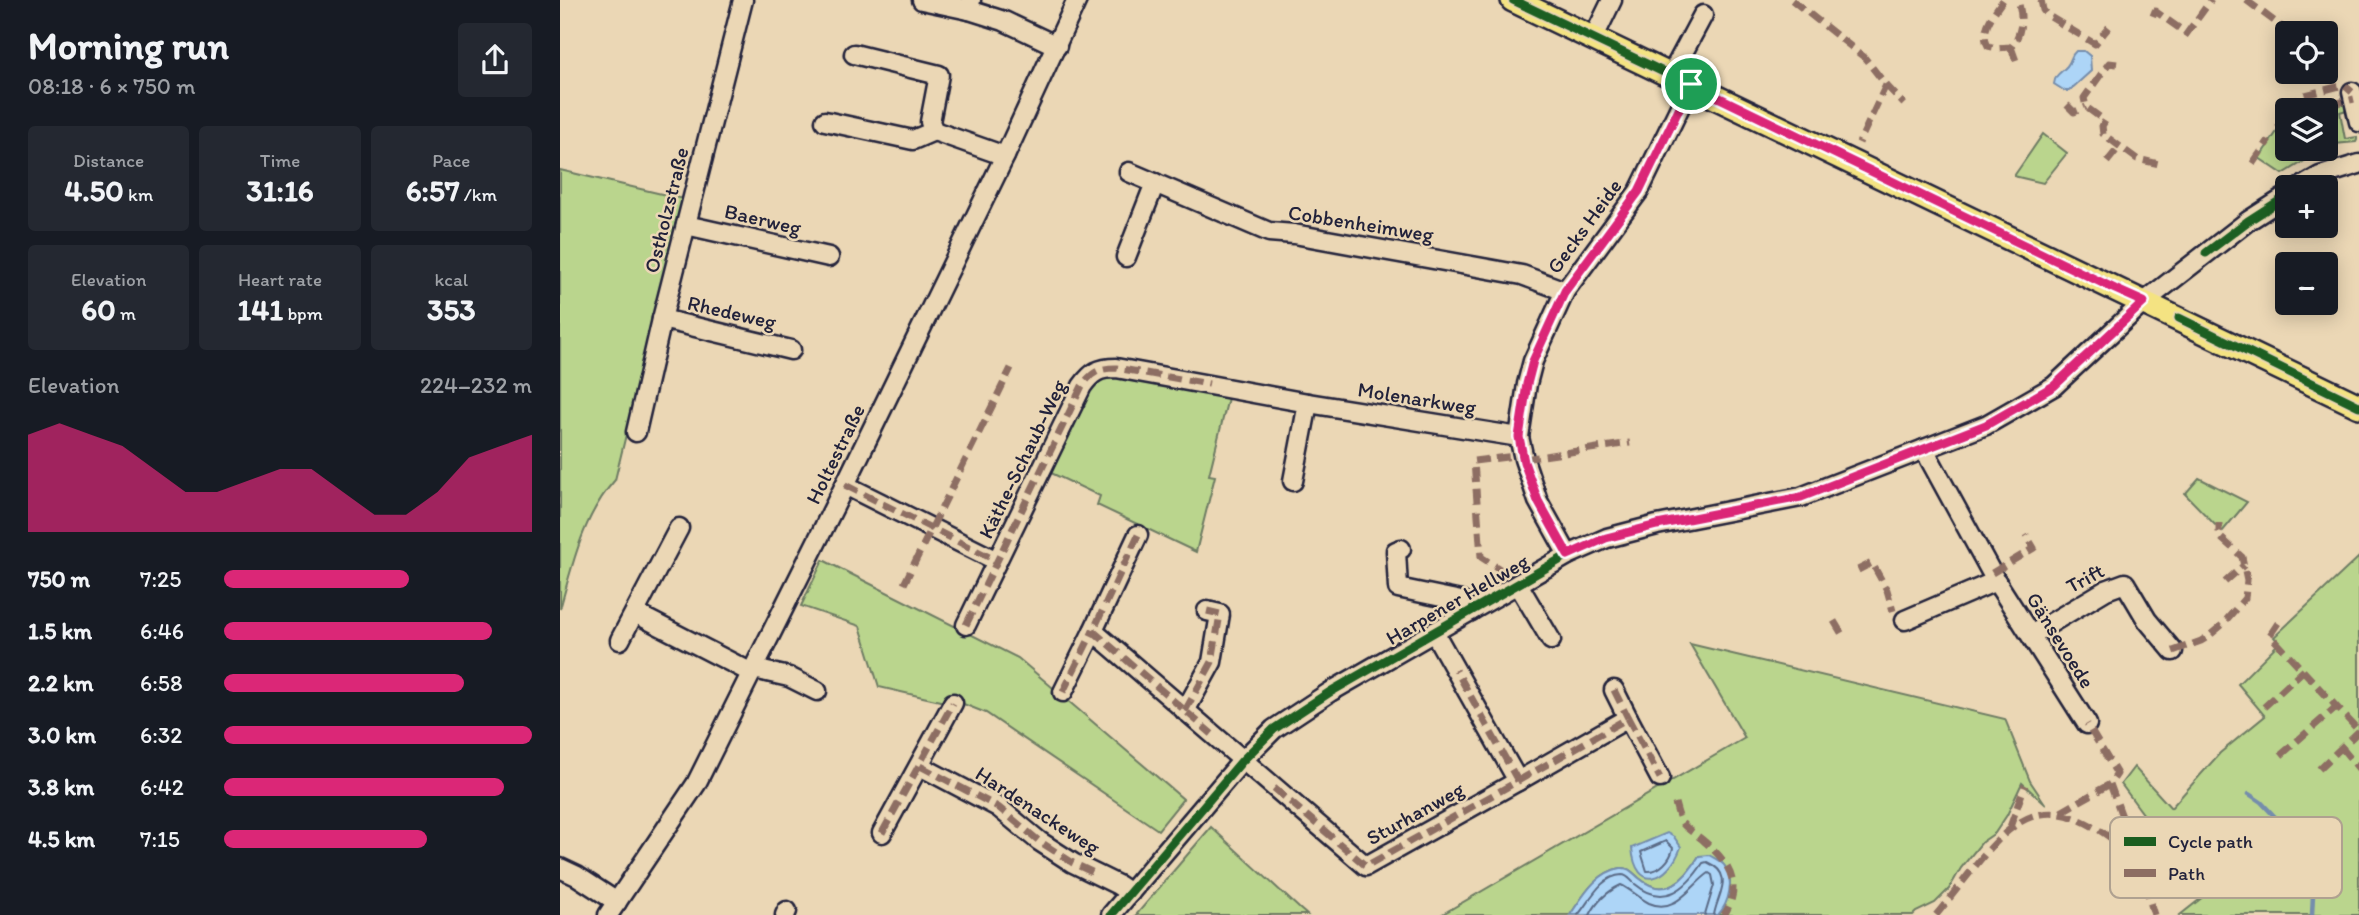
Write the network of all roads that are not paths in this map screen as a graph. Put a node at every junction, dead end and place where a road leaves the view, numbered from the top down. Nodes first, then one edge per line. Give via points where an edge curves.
1 (743, 0) edge
2 (922, 0) edge
3 (1077, 0) edge
4 (1513, 0) edge
5 (1612, 0) edge
6 (970, 5) edge
7 (1703, 15) dead end
8 (1593, 39) junction
9 (1057, 46) junction
10 (854, 54) dead end
11 (1681, 80) junction
12 (2352, 92) dead end
13 (825, 121) dead end
14 (2359, 122) edge
15 (934, 131) junction
16 (1005, 156) junction
17 (2359, 164) edge
18 (1129, 172) dead end
19 (2323, 175) edge
20 (1155, 183) junction
21 (2275, 203) edge
22 (686, 225) junction
23 (829, 257) dead end
24 (1126, 257) dead end
25 (1565, 291) junction
26 (2144, 302) junction
27 (662, 319) junction
28 (791, 350) dead end
29 (1209, 384) joint
30 (1308, 403) junction
31 (2359, 406) edge
32 (636, 432) dead end
33 (1519, 437) junction
34 (1924, 449) junction
35 (1293, 481) dead end
36 (845, 485) junction
37 (679, 528) dead end
38 (1138, 535) dead end
39 (1401, 548) dead end
40 (1568, 555) junction
41 (997, 561) junction
42 (1996, 581) junction
43 (1518, 583) junction
44 (1207, 611) dead end
45 (1471, 611) junction
46 (635, 613) junction
47 (1905, 621) dead end
48 (966, 625) dead end
49 (1093, 631) junction
50 (1434, 632) junction
51 (2031, 635) junction
52 (620, 640) dead end
53 (1552, 640) dead end
54 (2173, 651) dead end
55 (753, 671) junction
56 (1614, 690) dead end
57 (817, 691) dead end
58 (1063, 692) dead end
59 (953, 703) dead end
60 (1185, 711) junction
61 (1628, 718) junction
62 (2087, 724) dead end
63 (1242, 761) junction
64 (920, 766) junction
65 (1660, 778) dead end
66 (1518, 781) junction
67 (882, 833) dead end
68 (560, 868) edge
69 (1129, 893) junction
70 (612, 908) edge
71 (1111, 915) edge

1 - 22 street, Ostholzstraße
2 - 6 street
3 - 9 street, Holtestraße
4 - 8 main road
5 - 8 street
6 - 9 street
7 - 11 street, Gecks Heide
8 - 11 main road
9 - 16 street, Holtestraße
10 - 15 street via 939,75 930,122
11 - 25 street, Gecks Heide via 1639,191
11 - 26 main road
12 - 14 street
13 - 15 street via 913,140
15 - 16 street
16 - 36 street, Holtestraße
17 - 19 street
18 - 20 street, Cobbenheimweg
20 - 24 street
20 - 25 street, Cobbenheimweg via 1269,232 1509,272
21 - 26 street, Harpener Hellweg
22 - 23 street, Baerweg
22 - 27 street, Ostholzstraße
25 - 33 street, Gecks Heide via 1533,361
26 - 31 main road
26 - 34 street, Harpener Hellweg via 2054,386 1986,425
27 - 28 street, Rhedeweg
27 - 32 street, Ostholzstraße
29 - 30 street, Molenarkweg
29 - 41 street, Käthe-Schaub-Weg via 1116,368 1090,374
30 - 33 street, Molenarkweg
30 - 35 street
33 - 40 street, Gecks Heide via 1530,482
34 - 40 street, Harpener Hellweg via 1801,497 1649,527 1606,538
34 - 42 street, Gänsevoede
36 - 41 street, Käthe-Schaub-Weg
36 - 55 street, Holtestraße
37 - 46 street
38 - 49 street
39 - 45 street via 1396,551 1398,588 1461,601
40 - 43 street, Harpener Hellweg
41 - 48 street, Käthe-Schaub-Weg
42 - 47 street
42 - 51 street, Gänsevoede
43 - 45 street, Harpener Hellweg
43 - 53 street
44 - 60 street via 1220,614 1212,662
45 - 50 street, Harpener Hellweg
46 - 52 street
46 - 55 street
49 - 58 street
49 - 60 street
50 - 63 street, Harpener Hellweg via 1274,729
50 - 66 street
51 - 54 street, Trift via 2125,583
51 - 62 street, Gänsevoede
55 - 57 street via 789,677
55 - 70 street, Holtestraße via 696,784
56 - 61 street
59 - 64 street
60 - 63 street
61 - 65 street
61 - 66 street, Sturhanweg
63 - 66 street, Sturhanweg via 1366,866
63 - 69 street, Harpener Hellweg
64 - 67 street
64 - 69 street, Hardenackeweg via 998,807 1039,841
68 - 70 street via 577,876
69 - 71 street, Harpener Hellweg

